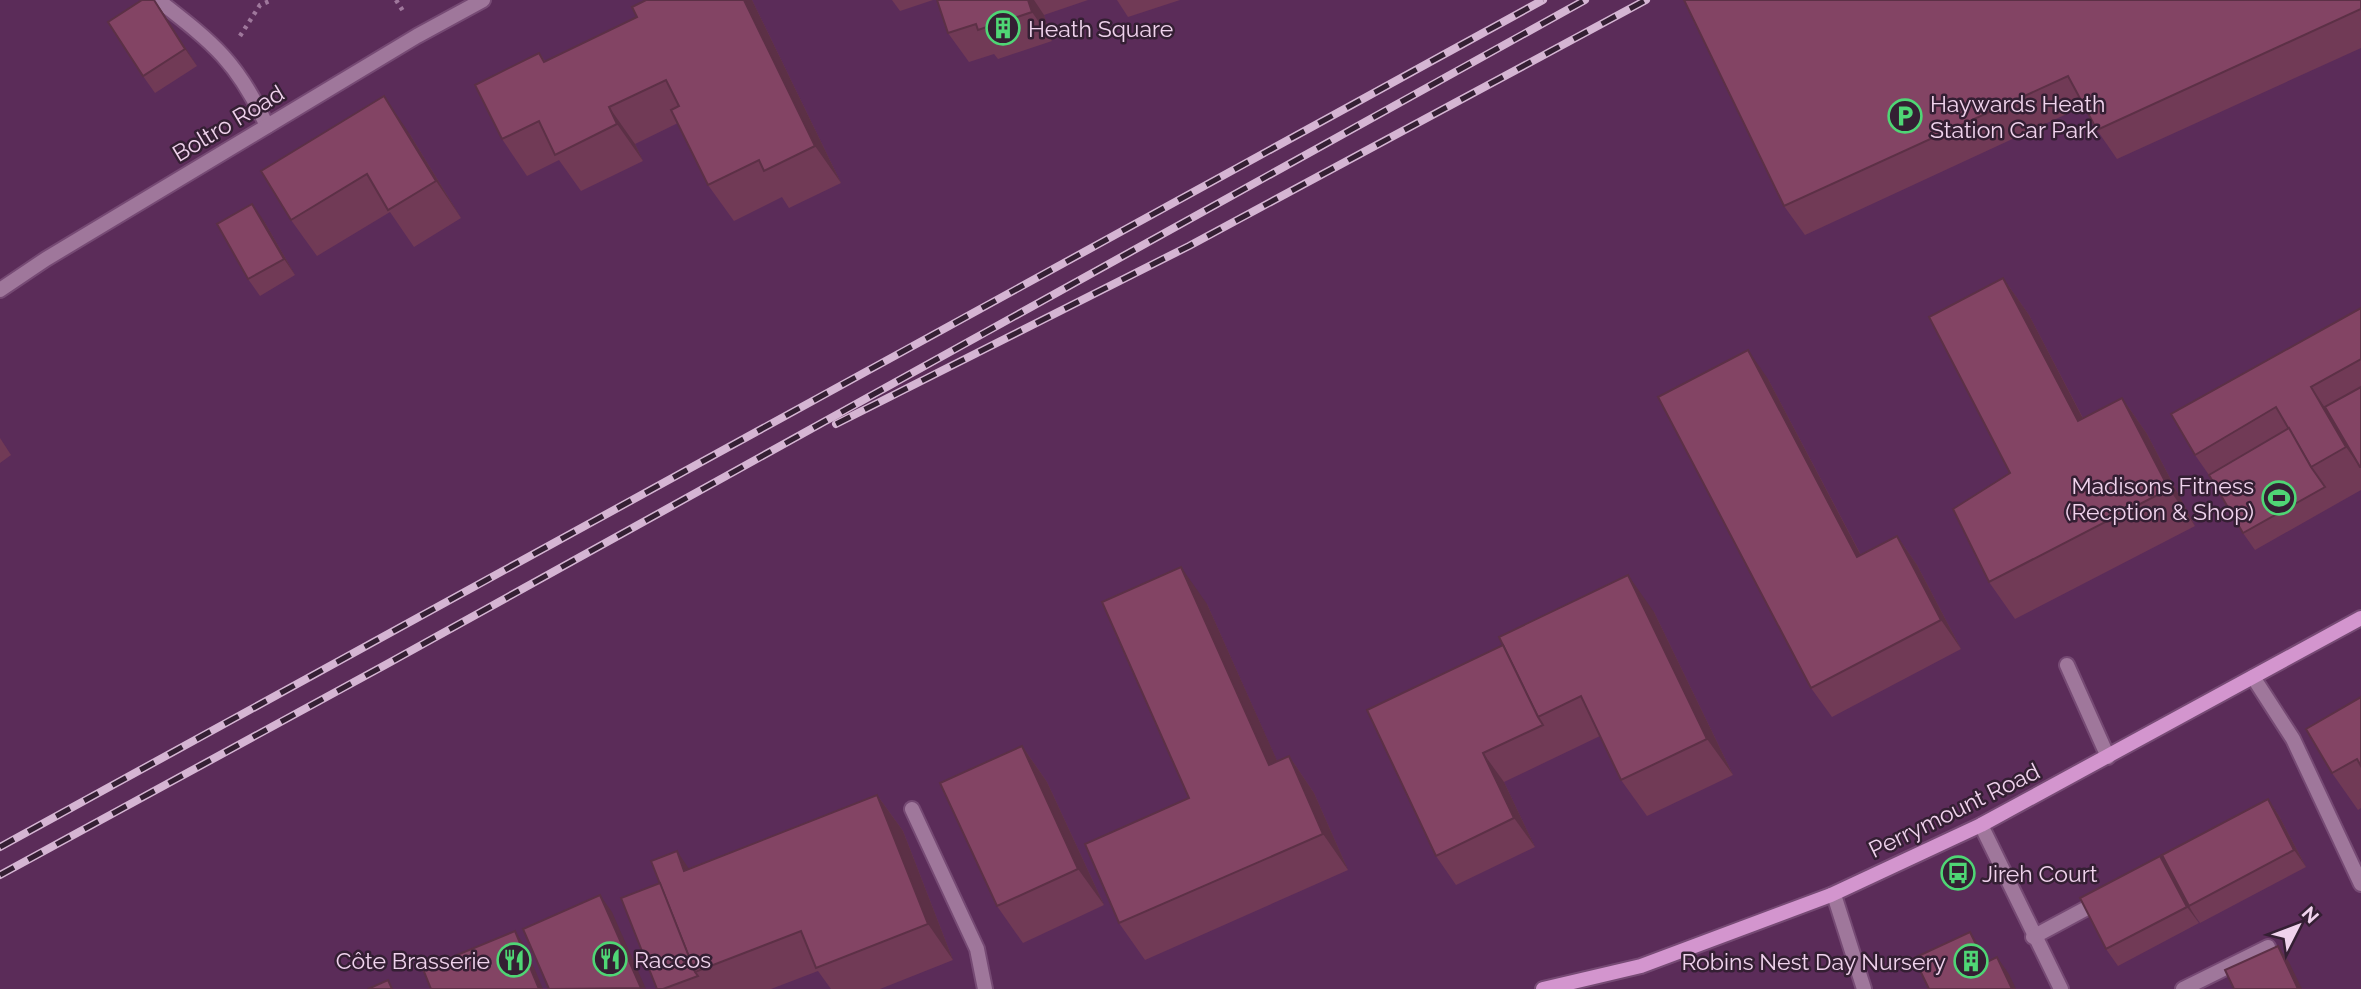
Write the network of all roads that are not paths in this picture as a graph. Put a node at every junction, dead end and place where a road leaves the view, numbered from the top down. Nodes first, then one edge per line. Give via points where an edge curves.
1 (158, 0) edge
2 (483, 0) edge
3 (267, 126) junction
4 (0, 290) edge
5 (2361, 618) edge
6 (2067, 665) dead end
7 (2253, 677) junction
8 (2108, 757) junction
9 (912, 809) dead end
10 (1982, 825) junction
11 (2361, 884) edge
12 (2117, 891) edge
13 (1831, 895) junction
14 (2033, 937) junction
15 (2268, 947) edge
16 (985, 989) edge
17 (1543, 989) edge
18 (1864, 989) edge
19 (2061, 989) edge
20 (2183, 989) edge

1 - 3 street via 227,58 251,91
2 - 3 street, Boltro Road
3 - 4 street, Boltro Road
5 - 7 main road, Perrymount Road
6 - 8 street
7 - 8 main road, Perrymount Road
7 - 11 street via 2293,739
8 - 10 main road, Perrymount Road
9 - 16 street via 977,949
10 - 13 main road, Perrymount Road
10 - 14 street
12 - 14 street
13 - 17 main road, Perrymount Road via 1641,966
13 - 18 street
14 - 19 street
15 - 20 street

